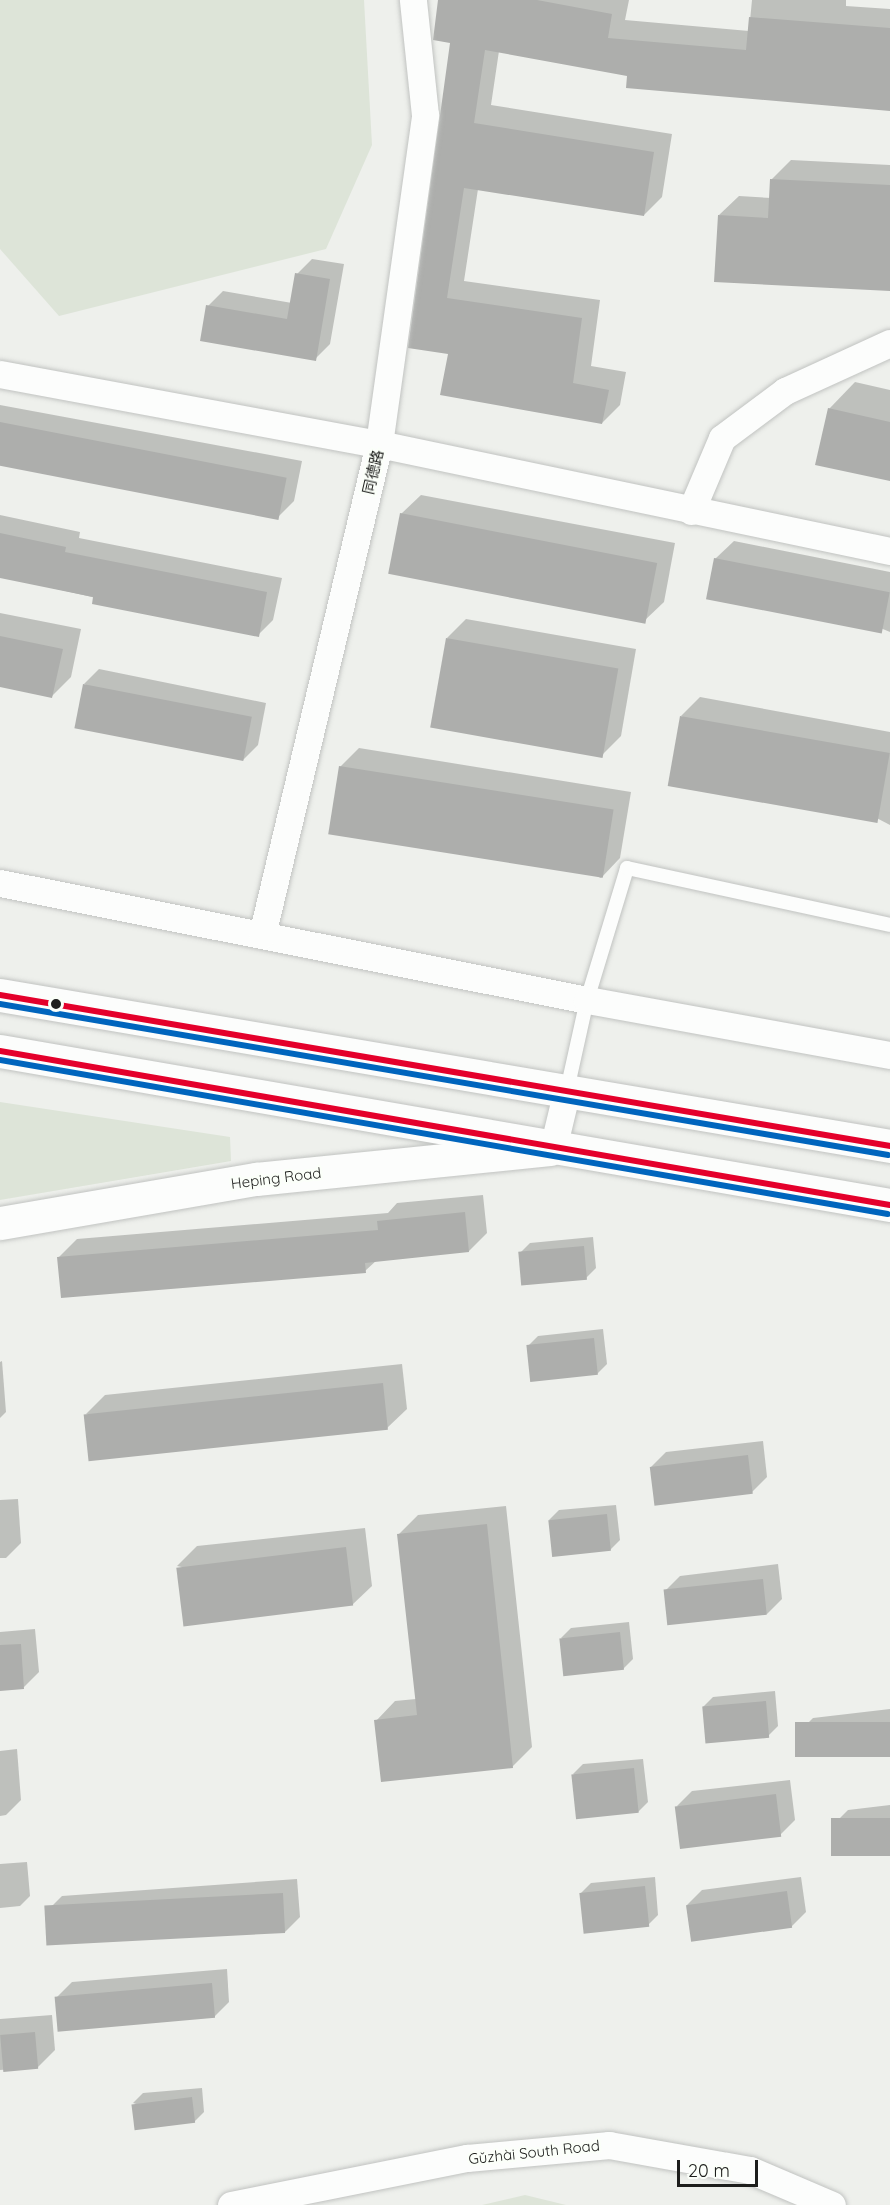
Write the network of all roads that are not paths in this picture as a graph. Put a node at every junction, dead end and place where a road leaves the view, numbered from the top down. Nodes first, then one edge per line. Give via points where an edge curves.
1 (413, 0) edge
2 (890, 343) edge
3 (0, 374) edge
4 (379, 444) junction
5 (692, 510) junction
6 (890, 551) edge
7 (0, 883) edge
8 (890, 925) edge
9 (262, 935) junction
10 (0, 994) edge
11 (587, 1000) junction
12 (0, 1051) edge
13 (890, 1055) edge
14 (567, 1090) junction
15 (890, 1146) edge
16 (553, 1148) junction
17 (890, 1205) edge
18 (0, 1223) edge
19 (231, 2205) edge
20 (832, 2205) edge

1 - 4 street, 同德路 via 425,116
2 - 5 street via 785,392 722,438
3 - 4 street
4 - 5 street
4 - 9 street, 同德路
5 - 6 street
7 - 9 street
8 - 11 lane via 627,868
9 - 11 street
10 - 14 main road
11 - 13 street
11 - 14 lane
12 - 16 main road
14 - 15 main road
14 - 16 street
16 - 17 main road
16 - 18 main road, Heping Road via 256,1179
19 - 20 street, Gǔzhài South Road via 467,2158 609,2145 750,2170

